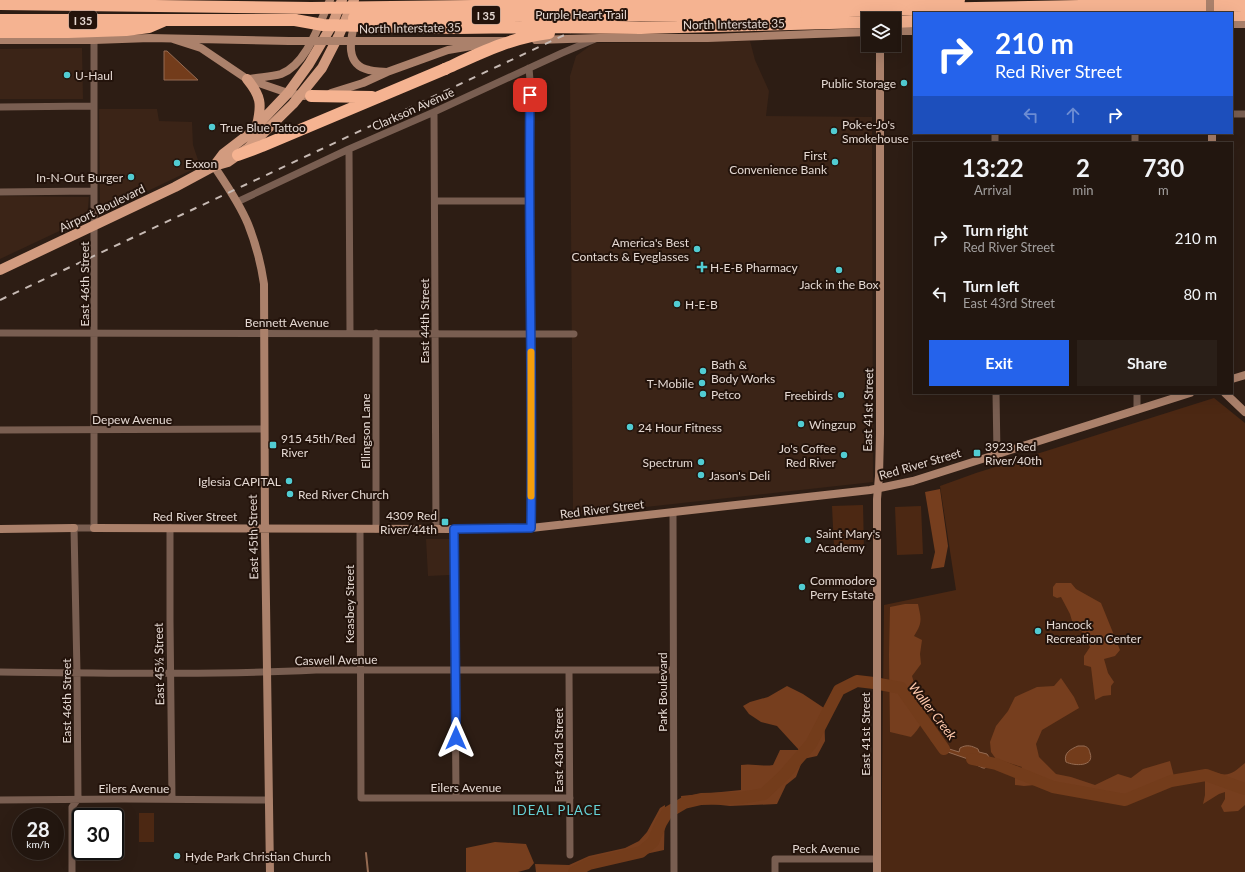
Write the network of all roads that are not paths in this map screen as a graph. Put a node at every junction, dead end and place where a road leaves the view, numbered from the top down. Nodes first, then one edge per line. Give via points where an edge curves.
1 (330, 0) edge
2 (342, 0) edge
3 (354, 0) edge
4 (366, 0) edge
5 (387, 0) edge
6 (722, 0) edge
7 (736, 0) edge
8 (751, 0) edge
9 (762, 0) edge
10 (959, 0) edge
11 (1210, 0) edge
12 (118, 3) edge
13 (0, 4) edge
14 (1245, 6) edge
15 (308, 8) junction
16 (796, 8) junction
17 (1210, 12) edge
18 (819, 13) junction
19 (1233, 14) edge
20 (1245, 14) edge
21 (861, 17) edge
22 (166, 19) junction
23 (0, 20) edge
24 (295, 20) junction
25 (861, 22) edge
26 (901, 22) edge
27 (913, 23) edge
28 (1233, 24) edge
29 (1245, 24) edge
30 (641, 28) junction
31 (913, 31) edge
32 (0, 32) edge
33 (861, 32) edge
34 (901, 32) edge
35 (782, 35) junction
36 (751, 36) junction
37 (737, 37) junction
38 (599, 38) junction
39 (708, 38) junction
40 (173, 39) junction
41 (0, 40) edge
42 (94, 40) junction
43 (500, 41) junction
44 (880, 52) edge
45 (528, 68) junction
46 (387, 72) junction
47 (247, 79) junction
48 (288, 93) junction
49 (305, 96) junction
50 (378, 97) junction
51 (94, 106) junction
52 (0, 107) edge
53 (434, 112) junction
54 (1233, 114) edge
55 (1245, 114) edge
56 (257, 126) junction
57 (349, 149) junction
58 (238, 155) junction
59 (214, 166) junction
60 (94, 191) junction
61 (0, 192) edge
62 (435, 201) junction
63 (529, 201) junction
64 (237, 202) junction
65 (95, 226) junction
66 (0, 270) edge
67 (350, 332) junction
68 (0, 333) edge
69 (95, 333) junction
70 (264, 333) junction
71 (376, 333) junction
72 (435, 333) junction
73 (531, 334) junction
74 (574, 334) dead end
75 (1245, 375) edge
76 (1233, 379) edge
77 (996, 394) edge
78 (1137, 394) edge
79 (1187, 394) edge
80 (1226, 394) edge
81 (1137, 410) junction
82 (1245, 412) edge
83 (0, 430) edge
84 (95, 430) junction
85 (264, 430) junction
86 (997, 454) junction
87 (878, 488) junction
88 (673, 512) junction
89 (74, 528) junction
90 (94, 528) junction
91 (170, 528) junction
92 (265, 528) junction
93 (531, 528) junction
94 (0, 529) edge
95 (360, 529) junction
96 (376, 529) junction
97 (436, 529) junction
98 (454, 529) junction
99 (361, 670) junction
100 (455, 670) junction
101 (569, 670) junction
102 (673, 670) junction
103 (0, 672) edge
104 (267, 672) junction
105 (77, 673) junction
106 (171, 673) junction
107 (361, 798) joint
108 (456, 798) junction
109 (570, 798) junction
110 (78, 799) junction
111 (172, 799) junction
112 (0, 800) edge
113 (269, 800) junction
114 (570, 855) dead end
115 (877, 859) junction
116 (72, 872) edge
117 (270, 872) edge
118 (674, 872) edge
119 (775, 872) edge
120 (877, 872) edge

1 - 47 main road via 307,49 296,64 280,74
2 - 48 main road, Airport Boulevard via 332,25
3 - 49 main road, Airport Boulevard via 339,35
4 - 46 main road via 355,22 351,52 363,68
5 - 15 highway, Purple Heart Trail / I 35 via 327,2
6 - 39 main road via 723,24
7 - 37 main road
8 - 36 main road
9 - 35 main road via 762,25
10 - 16 highway, Purple Heart Trail / I 35
11 - 17 main road, bridge
12 - 13 highway, Purple Heart Trail / I 35
12 - 15 highway, Purple Heart Trail / I 35
14 - 18 highway, Purple Heart Trail / I 35 via 1134,5
15 - 16 highway, Purple Heart Trail / I 35, bridge
16 - 18 highway, Purple Heart Trail / I 35
16 - 24 highway, Purple Heart Trail / I 35, bridge via 615,16 523,15
18 - 21 highway
19 - 20 highway
22 - 23 highway, Purple Heart Trail / I 35
22 - 24 highway, Purple Heart Trail / I 35
22 - 32 highway via 149,27 126,30
24 - 30 highway, Purple Heart Trail / I 35, bridge via 323,25
25 - 30 highway, Purple Heart Trail / I 35, bridge
26 - 27 highway, bridge
28 - 29 main road
30 - 50 highway, bridge via 529,37 495,48
31 - 34 main road
33 - 35 main road, North Interstate 35
35 - 36 main road, North Interstate 35
36 - 37 main road, North Interstate 35
37 - 39 main road, North Interstate 35
38 - 39 main road, North Interstate 35
38 - 43 main road, North Interstate 35
38 - 45 street, Clarkson Avenue
40 - 42 main road, North Interstate 35
40 - 43 main road, North Interstate 35, bridge
40 - 47 main road via 201,48
41 - 42 main road, North Interstate 35
42 - 51 street, East 46th Street
43 - 46 main road via 448,50
44 - 87 main road, East 41st Street
45 - 53 street, Clarkson Avenue
45 - 63 street
46 - 49 main road via 336,92
47 - 48 main road
47 - 56 main road via 260,101
48 - 49 main road
48 - 56 main road, Airport Boulevard
49 - 50 highway
49 - 58 main road, Airport Boulevard
50 - 58 highway
51 - 52 street
51 - 60 street, East 46th Street
53 - 57 street, Clarkson Avenue
53 - 62 street, East 44th Street
54 - 55 street
56 - 59 main road, Airport Boulevard via 223,154
57 - 64 street, Clarkson Avenue
57 - 67 street
58 - 59 main road, Airport Boulevard via 228,162
59 - 64 main road, East 45th Street
59 - 65 main road, Airport Boulevard
60 - 61 street
60 - 65 street, East 46th Street
62 - 63 street
62 - 72 street, East 44th Street
63 - 73 street
64 - 70 main road, East 45th Street via 248,223 260,262 264,284
65 - 66 main road, Airport Boulevard
65 - 69 street, East 46th Street
67 - 70 street, Bennett Avenue
67 - 71 street, Bennett Avenue
68 - 69 street, Bennett Avenue
69 - 70 street, Bennett Avenue
69 - 84 street, East 46th Street
70 - 85 main road, East 45th Street
71 - 72 street, Bennett Avenue
71 - 96 street, Ellingson Lane
72 - 73 street, Bennett Avenue
72 - 97 street, East 44th Street
73 - 74 street, Bennett Avenue
73 - 93 street
75 - 76 main road
77 - 86 street
78 - 81 street
79 - 81 main road, Red River Street
80 - 82 main road
81 - 86 main road, Red River Street
83 - 84 street, Depew Avenue
84 - 85 street, Depew Avenue
84 - 90 street, East 46th Street
85 - 92 main road, East 45th Street
86 - 87 main road, Red River Street via 913,481
87 - 88 main road, Red River Street
87 - 115 main road, East 41st Street
88 - 93 main road, Red River Street
88 - 102 street, Park Boulevard
89 - 90 street, Red River Street
89 - 94 main road, Red River Street
89 - 105 street, East 46th Street
90 - 91 main road, Red River Street
91 - 92 main road, Red River Street
91 - 106 street, East 45½ Street
92 - 95 main road, Red River Street
92 - 104 main road, East 45th Street
93 - 98 main road, Red River Street
95 - 96 main road, Red River Street
95 - 99 street, Keasbey Street
96 - 97 main road, Red River Street
97 - 98 main road, Red River Street
98 - 100 street
99 - 100 street, Caswell Avenue
99 - 104 street, Caswell Avenue
99 - 107 street, Keasbey Street
100 - 101 street, Caswell Avenue
100 - 108 street
101 - 102 street, Caswell Avenue
101 - 109 street, East 43rd Street
102 - 118 street, Park Boulevard
103 - 105 street, Caswell Avenue
104 - 106 street, Caswell Avenue
104 - 113 main road, East 45th Street
105 - 106 street, Caswell Avenue
105 - 110 street, East 46th Street
106 - 111 street, East 45½ Street
107 - 108 street, Eilers Avenue
108 - 109 street, Eilers Avenue
109 - 114 street, East 43rd Street
110 - 111 street, Eilers Avenue
110 - 112 street, Eilers Avenue
110 - 116 street, East 46th Street via 72,807
111 - 113 street, Eilers Avenue
113 - 117 main road, East 45th Street
115 - 119 street, Peck Avenue via 775,859
115 - 120 main road, East 41st Street

